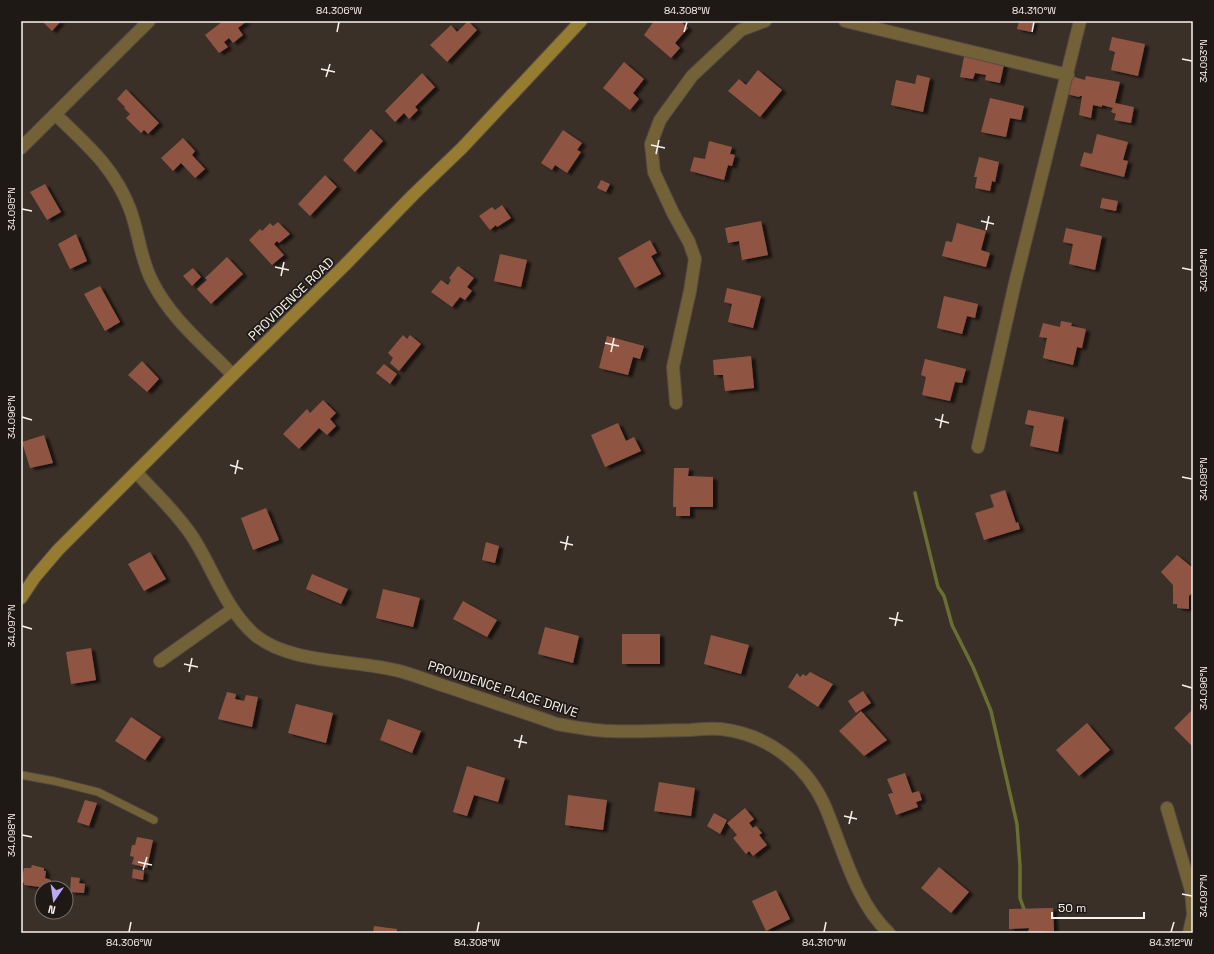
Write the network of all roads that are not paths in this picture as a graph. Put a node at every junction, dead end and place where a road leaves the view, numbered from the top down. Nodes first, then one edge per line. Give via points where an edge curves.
1 (148, 21) edge
2 (581, 21) edge
3 (765, 21) edge
4 (844, 21) edge
5 (1080, 21) edge
6 (1068, 75) junction
7 (55, 114) junction
8 (21, 148) edge
9 (233, 375) junction
10 (676, 403) dead end
11 (978, 448) dead end
12 (136, 472) junction
13 (21, 598) edge
14 (232, 610) junction
15 (160, 661) dead end
16 (21, 774) edge
17 (1167, 808) dead end
18 (154, 820) dead end
19 (1193, 914) edge
20 (889, 933) edge
21 (1189, 933) edge

1 - 7 street
2 - 9 street, PROVIDENCE ROAD via 462,148
3 - 10 street via 740,30 692,76 660,120 651,144 654,172 689,242 694,259 690,291 673,368
4 - 6 street
5 - 6 street
6 - 11 street via 1015,283
7 - 8 street
7 - 9 street via 100,158 118,182 130,210 144,264 162,299 178,320
9 - 12 street, PROVIDENCE ROAD
12 - 13 street, PROVIDENCE ROAD via 58,550
12 - 14 street, PROVIDENCE PLACE DRIVE via 191,534
14 - 15 street
14 - 20 street, PROVIDENCE PLACE DRIVE via 256,636 284,651 402,672 557,724 611,731 720,729 763,741 790,759 813,785 861,895 871,912
16 - 18 lane via 98,792
17 - 19 street via 1191,890
19 - 21 street

